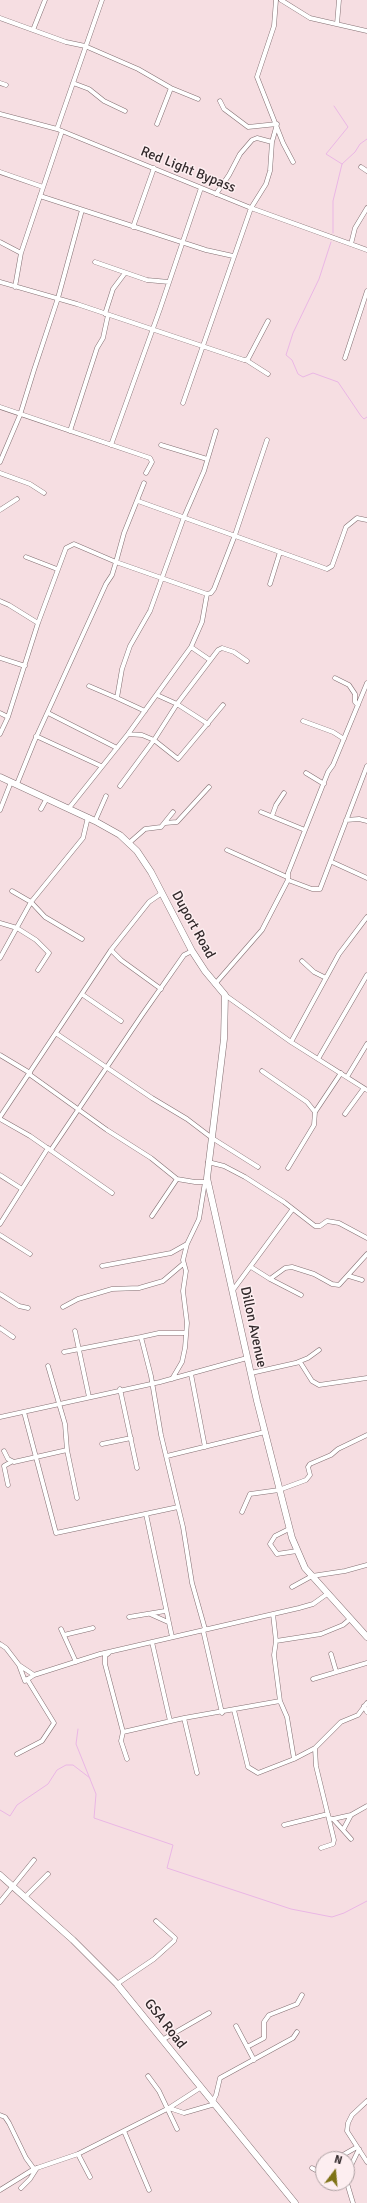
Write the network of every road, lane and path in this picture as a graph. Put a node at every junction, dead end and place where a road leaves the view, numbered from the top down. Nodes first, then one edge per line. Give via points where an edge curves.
1 (45, 0) edge
2 (102, 0) edge
3 (276, 0) edge
4 (281, 0) edge
5 (339, 0) edge
6 (0, 18) edge
7 (337, 24) junction
8 (33, 30) junction
9 (367, 31) edge
10 (85, 46) junction
11 (0, 83) edge
12 (73, 83) junction
13 (6, 85) dead end
14 (171, 88) junction
15 (198, 100) dead end
16 (220, 101) dead end
17 (125, 111) dead end
18 (0, 114) edge
19 (157, 124) dead end
20 (277, 124) junction
21 (59, 130) junction
22 (272, 142) junction
23 (293, 162) dead end
24 (361, 167) dead end
25 (154, 168) junction
26 (367, 171) edge
27 (0, 172) edge
28 (43, 187) junction
29 (201, 188) junction
30 (216, 194) junction
31 (40, 196) junction
32 (251, 208) junction
33 (367, 208) edge
34 (82, 210) junction
35 (133, 227) junction
36 (0, 242) edge
37 (182, 242) junction
38 (351, 244) junction
39 (367, 250) edge
40 (21, 253) junction
41 (233, 256) junction
42 (95, 262) dead end
43 (125, 273) junction
44 (0, 282) edge
45 (169, 282) junction
46 (15, 287) junction
47 (367, 291) edge
48 (58, 298) junction
49 (106, 314) junction
50 (268, 321) dead end
51 (153, 329) junction
52 (204, 345) junction
53 (345, 358) dead end
54 (246, 360) junction
55 (268, 374) dead end
56 (183, 403) dead end
57 (0, 408) edge
58 (20, 414) junction
59 (70, 431) junction
60 (216, 431) dead end
61 (267, 440) dead end
62 (161, 444) dead end
63 (111, 445) junction
64 (207, 460) junction
65 (0, 462) edge
66 (0, 473) edge
67 (146, 473) dead end
68 (144, 483) dead end
69 (44, 493) dead end
70 (17, 498) dead end
71 (138, 501) junction
72 (0, 510) edge
73 (184, 517) junction
74 (367, 520) edge
75 (235, 535) junction
76 (280, 552) junction
77 (26, 557) dead end
78 (116, 562) junction
79 (57, 569) junction
80 (161, 577) junction
81 (270, 584) dead end
82 (207, 594) junction
83 (0, 601) edge
84 (38, 623) junction
85 (191, 647) junction
86 (0, 658) edge
87 (210, 660) junction
88 (247, 661) dead end
89 (24, 666) junction
90 (335, 678) dead end
91 (367, 683) edge
92 (89, 686) dead end
93 (157, 695) junction
94 (117, 698) junction
95 (177, 704) junction
96 (223, 705) dead end
97 (358, 705) junction
98 (144, 711) junction
99 (0, 713) edge
100 (48, 713) junction
101 (8, 716) junction
102 (303, 721) dead end
103 (208, 724) junction
104 (0, 734) edge
105 (128, 734) junction
106 (36, 736) junction
107 (344, 739) junction
108 (154, 740) junction
109 (117, 748) junction
110 (101, 766) junction
111 (367, 766) edge
112 (306, 774) dead end
113 (0, 777) edge
114 (14, 783) junction
115 (324, 784) junction
116 (120, 786) dead end
117 (208, 787) dead end
118 (284, 793) dead end
119 (106, 796) dead end
120 (47, 798) junction
121 (69, 808) junction
122 (41, 809) dead end
123 (0, 810) edge
124 (172, 812) dead end
125 (260, 812) dead end
126 (272, 816) junction
127 (88, 817) junction
128 (346, 820) junction
129 (95, 821) junction
130 (367, 822) edge
131 (165, 823) junction
132 (305, 830) junction
133 (129, 843) junction
134 (227, 850) dead end
135 (332, 862) junction
136 (367, 878) edge
137 (288, 879) junction
138 (12, 891) dead end
139 (162, 893) junction
140 (31, 902) junction
141 (367, 917) edge
142 (0, 923) edge
143 (17, 928) junction
144 (82, 939) dead end
145 (111, 950) junction
146 (192, 951) junction
147 (0, 958) edge
148 (302, 961) dead end
149 (38, 970) dead end
150 (367, 975) edge
151 (326, 978) junction
152 (215, 984) junction
153 (161, 989) junction
154 (82, 995) junction
155 (225, 995) junction
156 (121, 1021) dead end
157 (57, 1034) junction
158 (291, 1042) junction
159 (367, 1044) edge
160 (0, 1055) edge
161 (318, 1059) junction
162 (106, 1068) junction
163 (262, 1071) dead end
164 (30, 1073) junction
165 (341, 1073) junction
166 (347, 1077) junction
167 (365, 1089) edge
168 (78, 1109) junction
169 (315, 1112) junction
170 (346, 1114) dead end
171 (0, 1118) edge
172 (212, 1138) junction
173 (49, 1149) junction
174 (208, 1162) junction
175 (258, 1167) dead end
176 (288, 1168) dead end
177 (0, 1175) edge
178 (177, 1179) junction
179 (206, 1180) junction
180 (22, 1189) junction
181 (112, 1193) dead end
182 (292, 1210) junction
183 (152, 1216) dead end
184 (0, 1224) edge
185 (0, 1235) edge
186 (367, 1238) edge
187 (187, 1244) junction
188 (30, 1254) dead end
189 (367, 1254) edge
190 (184, 1264) junction
191 (102, 1266) dead end
192 (251, 1267) junction
193 (349, 1276) junction
194 (270, 1279) junction
195 (362, 1280) dead end
196 (233, 1290) junction
197 (0, 1294) edge
198 (301, 1295) dead end
199 (63, 1306) dead end
200 (28, 1308) dead end
201 (0, 1328) edge
202 (75, 1331) dead end
203 (186, 1333) junction
204 (13, 1337) dead end
205 (141, 1337) junction
206 (78, 1349) junction
207 (319, 1350) dead end
208 (64, 1352) dead end
209 (247, 1358) junction
210 (298, 1362) junction
211 (48, 1366) dead end
212 (251, 1373) junction
213 (191, 1374) junction
214 (367, 1378) edge
215 (172, 1379) junction
216 (152, 1383) junction
217 (120, 1389) junction
218 (88, 1397) junction
219 (58, 1403) junction
220 (24, 1412) junction
221 (0, 1417) edge
222 (265, 1432) junction
223 (366, 1435) edge
224 (131, 1438) junction
225 (102, 1444) dead end
226 (205, 1447) junction
227 (66, 1450) junction
228 (4, 1451) dead end
229 (167, 1456) junction
230 (36, 1458) junction
231 (11, 1462) junction
232 (137, 1468) dead end
233 (8, 1485) dead end
234 (279, 1490) junction
235 (77, 1498) dead end
236 (178, 1507) junction
237 (242, 1512) dead end
238 (146, 1514) junction
239 (290, 1529) junction
240 (297, 1552) junction
241 (367, 1565) edge
242 (312, 1576) junction
243 (292, 1587) dead end
244 (327, 1594) junction
245 (165, 1611) junction
246 (150, 1614) junction
247 (273, 1614) junction
248 (129, 1617) dead end
249 (350, 1619) junction
250 (168, 1622) junction
251 (93, 1628) dead end
252 (61, 1629) dead end
253 (204, 1630) junction
254 (64, 1635) junction
255 (172, 1637) junction
256 (367, 1637) edge
257 (276, 1641) junction
258 (152, 1642) junction
259 (0, 1644) edge
260 (112, 1651) junction
261 (331, 1654) dead end
262 (76, 1662) junction
263 (367, 1664) edge
264 (19, 1665) junction
265 (336, 1671) junction
266 (34, 1675) junction
267 (28, 1679) junction
268 (313, 1679) dead end
269 (280, 1701) junction
270 (366, 1704) edge
271 (234, 1710) junction
272 (367, 1712) edge
273 (222, 1713) junction
274 (184, 1718) junction
275 (170, 1721) junction
276 (123, 1732) junction
277 (315, 1748) junction
278 (17, 1754) dead end
279 (127, 1759) dead end
280 (294, 1759) junction
281 (197, 1772) dead end
282 (367, 1806) edge
283 (351, 1815) junction
284 (330, 1817) junction
285 (284, 1825) dead end
286 (343, 1830) junction
287 (351, 1839) dead end
288 (321, 1848) dead end
289 (34, 1860) dead end
290 (48, 1874) dead end
291 (0, 1876) edge
292 (13, 1887) junction
293 (25, 1897) junction
294 (0, 1902) edge
295 (156, 1921) dead end
296 (117, 1984) junction
297 (302, 1995) dead end
298 (209, 2013) dead end
299 (236, 2026) dead end
300 (297, 2032) dead end
301 (162, 2040) junction
302 (247, 2047) junction
303 (254, 2060) junction
304 (148, 2076) dead end
305 (200, 2088) junction
306 (367, 2101) edge
307 (214, 2103) junction
308 (169, 2108) junction
309 (0, 2115) edge
310 (177, 2129) dead end
311 (124, 2131) junction
312 (358, 2148) junction
313 (352, 2151) edge
314 (78, 2154) junction
315 (355, 2155) edge
316 (367, 2162) edge
317 (36, 2168) junction
318 (312, 2168) dead end
319 (315, 2170) edge
320 (90, 2177) dead end
321 (21, 2188) dead end
322 (0, 2190) edge
323 (149, 2190) dead end
324 (349, 2191) edge
325 (295, 2203) edge
326 (353, 2203) edge

1 - 8 street
2 - 10 street
3 - 20 street via 274,26 257,77
4 - 7 street via 310,18
5 - 7 street
6 - 8 street
7 - 9 street
8 - 10 street
10 - 12 street
10 - 14 street via 138,69
11 - 13 street
12 - 17 street via 89,89 104,101
12 - 21 street
14 - 15 street
14 - 19 street
16 - 20 street via 224,109 248,127
18 - 21 street, Red Light Bypass
20 - 22 street
20 - 23 street
21 - 25 street, Red Light Bypass
21 - 28 street
22 - 30 street via 257,138 252,140 240,154
22 - 32 street via 270,171 266,184
24 - 26 street
25 - 29 street, Red Light Bypass
25 - 35 street
27 - 28 street
28 - 31 street
29 - 30 street, Red Light Bypass
29 - 37 street
30 - 32 street, Red Light Bypass
31 - 34 street
31 - 40 street
32 - 38 street, Red Light Bypass
32 - 41 street
33 - 38 street via 355,228
34 - 35 street
34 - 48 street
35 - 37 street
36 - 40 street
37 - 41 street
37 - 45 street
38 - 39 street, Red Light Bypass
40 - 46 street
41 - 52 street
42 - 43 street
43 - 45 street via 147,280
43 - 49 street via 114,290
44 - 46 street
45 - 51 street
46 - 48 street
47 - 53 street
48 - 49 street
48 - 58 street
49 - 51 street
49 - 59 street via 103,338 97,348
50 - 54 street
51 - 52 street
51 - 63 street
52 - 54 street
52 - 56 street
54 - 55 street
57 - 58 street
58 - 59 street
58 - 65 street via 11,430
59 - 63 street
60 - 64 street
61 - 75 street
62 - 64 street
63 - 67 street via 150,458 152,462
64 - 73 street
66 - 69 street via 30,484
68 - 71 street
70 - 72 street
71 - 73 street
71 - 78 street via 124,533
73 - 75 street
73 - 80 street
74 - 76 street via 357,518 346,526 329,569
75 - 76 street
75 - 82 street via 214,589
76 - 81 street
77 - 79 street
78 - 79 street via 74,544 66,548
78 - 80 street
78 - 100 street
79 - 84 street
80 - 82 street
80 - 94 street via 150,611 124,659
82 - 85 street via 202,622
83 - 84 street
84 - 89 street
85 - 87 street
85 - 93 street
86 - 89 street
87 - 88 street via 222,648
87 - 95 street
89 - 101 street
90 - 97 street via 349,685
91 - 97 street
92 - 94 street
93 - 95 street
93 - 98 street
94 - 98 street
95 - 103 street
95 - 108 street
96 - 103 street
97 - 107 street
98 - 105 street
99 - 101 street
100 - 106 street
100 - 109 street
101 - 104 street
102 - 107 street
103 - 108 street via 178,759
105 - 108 street via 142,735
105 - 109 street
106 - 110 street
106 - 114 street
107 - 115 street
108 - 116 street
109 - 110 street
110 - 121 street
111 - 128 street
112 - 115 street
113 - 114 street, Duport Road
114 - 120 street, Duport Road
114 - 123 street
115 - 132 street
117 - 131 street via 177,822
118 - 126 street
119 - 129 street
120 - 121 street, Duport Road
120 - 122 street
121 - 127 street, Duport Road
124 - 131 street
125 - 126 street
126 - 132 street
127 - 129 street, Duport Road
127 - 140 street via 83,838
128 - 130 street via 360,819
128 - 135 street
129 - 133 street, Duport Road
131 - 133 street via 161,827 145,829
132 - 137 street
133 - 139 street, Duport Road via 141,856
134 - 137 street
135 - 136 street
135 - 137 street via 320,889 312,889
137 - 152 street via 262,930
138 - 140 street
139 - 145 street via 149,902
139 - 146 street, Duport Road
140 - 143 street
140 - 144 street via 45,917
141 - 151 street via 339,954
142 - 143 street
143 - 147 street
143 - 149 street via 36,940 49,953
145 - 153 street
145 - 154 street
146 - 152 street, Duport Road
146 - 153 street via 184,955
148 - 151 street via 314,972
150 - 161 street
151 - 158 street
152 - 155 street, Duport Road
153 - 162 street
154 - 156 street
154 - 157 street
155 - 158 street, Duport Road
155 - 172 street, Dillon Avenue via 224,1039
157 - 162 street
157 - 164 street
158 - 161 street, Duport Road
159 - 166 street
160 - 164 street
161 - 165 street, Duport Road
162 - 168 street
162 - 172 street via 188,1119
163 - 169 street via 307,1102
164 - 168 street
164 - 171 street
165 - 166 street, Duport Road
165 - 169 street
166 - 167 street, Duport Road
167 - 170 street
168 - 173 street
168 - 178 street via 151,1158
169 - 176 street via 314,1124
171 - 173 street
172 - 174 street, Dillon Avenue
172 - 175 street
173 - 180 street
173 - 181 street
174 - 179 street, Dillon Avenue
174 - 182 street via 224,1166 284,1202
177 - 180 street
178 - 179 street
178 - 183 street
179 - 187 street via 199,1219
179 - 196 street, Dillon Avenue
180 - 184 street
182 - 186 street via 316,1226 328,1221 339,1223
182 - 192 street
185 - 188 street
187 - 190 street
187 - 191 street via 171,1253
189 - 193 street
190 - 199 street via 163,1281 139,1288 112,1289
190 - 203 street
192 - 194 street
192 - 196 street
193 - 194 street via 339,1285 332,1284 314,1274 289,1267
193 - 195 street
194 - 198 street
196 - 209 street, Dillon Avenue
197 - 200 street via 19,1306
201 - 204 street
202 - 206 street
203 - 205 street via 159,1333
203 - 215 street via 182,1362
205 - 206 street
205 - 216 street
206 - 208 street
206 - 218 street
207 - 210 street
209 - 212 street, Dillon Avenue
209 - 213 street
210 - 212 street
210 - 214 street via 304,1365 312,1381 319,1385
211 - 219 street
212 - 222 street, Dillon Avenue
213 - 215 street
213 - 226 street
215 - 216 street
216 - 217 street
216 - 229 street
217 - 218 street
217 - 224 street
218 - 219 street
219 - 220 street
219 - 227 street via 65,1424
220 - 221 street
220 - 230 street
222 - 226 street
222 - 234 street, Dillon Avenue
223 - 234 street via 310,1464 310,1475 306,1480
224 - 225 street
224 - 232 street
226 - 229 street
227 - 230 street
227 - 235 street
228 - 231 street
229 - 236 street
230 - 231 street
230 - 238 street via 56,1534
231 - 233 street via 4,1466
234 - 237 street via 250,1494
234 - 239 street, Dillon Avenue
236 - 238 street
236 - 253 street via 192,1583
238 - 245 street
239 - 240 street, Dillon Avenue
239 - 240 street via 275,1536 270,1544 277,1554
240 - 242 street, Dillon Avenue
241 - 242 street
242 - 243 street
242 - 244 street, Dillon Avenue
244 - 247 street via 313,1604
244 - 249 street, Dillon Avenue
245 - 246 street
245 - 250 street
246 - 248 street
246 - 250 street
247 - 253 street
247 - 257 street
249 - 256 street, Dillon Avenue
249 - 257 street via 343,1625 321,1634
250 - 255 street
251 - 254 street
252 - 254 street
253 - 255 street
253 - 273 street
254 - 262 street
255 - 258 street
257 - 269 street via 274,1655
258 - 260 street
258 - 275 street
259 - 264 street
260 - 262 street
260 - 276 street via 105,1656 105,1664
261 - 265 street
262 - 266 street
263 - 265 street
264 - 266 street
264 - 267 street via 25,1681
265 - 268 street
266 - 267 street
267 - 278 street via 54,1724 42,1741
269 - 271 street
269 - 280 street via 287,1717
270 - 272 street
270 - 277 street via 358,1715 341,1722
271 - 273 street
271 - 280 street via 248,1767 258,1773
273 - 274 street
274 - 275 street
274 - 281 street
275 - 276 street
276 - 279 street via 121,1741
277 - 280 street
277 - 284 street via 316,1766
282 - 283 street
283 - 284 street
283 - 286 street
284 - 285 street
284 - 286 street
284 - 288 street via 334,1842 329,1847
286 - 287 street
289 - 292 street
290 - 293 street
291 - 292 street, GSA Road
292 - 293 street, GSA Road
292 - 294 street
293 - 296 street, GSA Road
295 - 296 street via 175,1938 174,1941 154,1959
296 - 301 street, GSA Road
297 - 302 street via 297,2004 269,2015 264,2022 264,2038
298 - 301 street
299 - 302 street
300 - 303 street via 293,2038
301 - 305 street, GSA Road
302 - 303 street
303 - 307 street via 220,2078
304 - 308 street
305 - 307 street, GSA Road
305 - 308 street
306 - 312 street via 352,2115 347,2126 351,2139
307 - 308 street via 184,2113
307 - 325 street, GSA Road
308 - 310 street
308 - 311 street
309 - 317 street via 5,2117 26,2158
311 - 314 street
311 - 323 street
312 - 313 street
312 - 315 street
312 - 316 street
314 - 317 street
314 - 320 street
317 - 321 street
317 - 322 street
318 - 319 street
324 - 326 street

